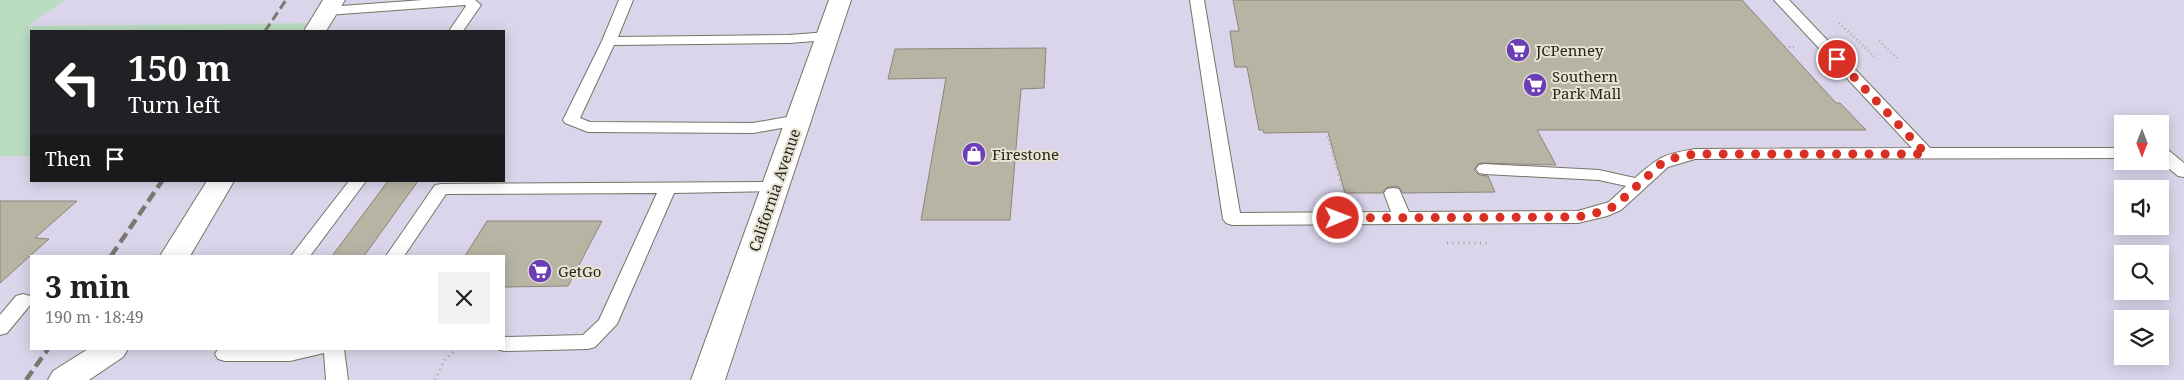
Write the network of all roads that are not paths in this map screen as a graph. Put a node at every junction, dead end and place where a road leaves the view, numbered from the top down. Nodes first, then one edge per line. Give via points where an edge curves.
1 (626, 0) edge
2 (840, 0) edge
3 (1196, 0) edge
4 (1781, 0) edge
5 (330, 5) edge
6 (316, 30) edge
7 (457, 30) edge
8 (828, 36) junction
9 (609, 40) junction
10 (798, 120) junction
11 (2169, 153) edge
12 (2184, 153) edge
13 (1926, 154) junction
14 (2114, 154) edge
15 (2169, 160) edge
16 (2184, 172) edge
17 (1488, 176) dead end
18 (220, 182) edge
19 (357, 182) edge
20 (1639, 184) junction
21 (444, 185) edge
22 (668, 187) junction
23 (775, 187) junction
24 (1393, 193) dead end
25 (1402, 218) junction
26 (176, 255) edge
27 (301, 255) edge
28 (396, 255) edge
29 (23, 301) dead end
30 (0, 328) edge
31 (505, 344) edge
32 (110, 350) edge
33 (116, 350) edge
34 (228, 350) edge
35 (311, 350) edge
36 (334, 350) edge
37 (65, 380) edge
38 (98, 380) edge
39 (337, 380) edge
40 (708, 380) edge

1 - 9 lane
2 - 8 street, California Avenue
3 - 25 lane via 1232,219
4 - 13 lane
5 - 6 street
5 - 7 lane via 467,1 474,5
8 - 9 lane
8 - 10 street, California Avenue
9 - 10 lane via 571,120 588,127 753,128
10 - 23 street, California Avenue
11 - 12 lane
13 - 14 lane
13 - 20 lane via 1695,154 1662,163
15 - 16 lane
17 - 20 lane via 1533,181 1558,174 1599,175
18 - 26 street
19 - 27 lane
20 - 25 lane via 1615,206 1578,217
21 - 22 lane
21 - 28 lane
22 - 23 lane
22 - 31 lane via 607,324 588,342
23 - 40 street, California Avenue
24 - 25 lane
29 - 30 lane
32 - 37 street
33 - 38 street
34 - 35 lane via 225,354 290,354
36 - 39 lane

